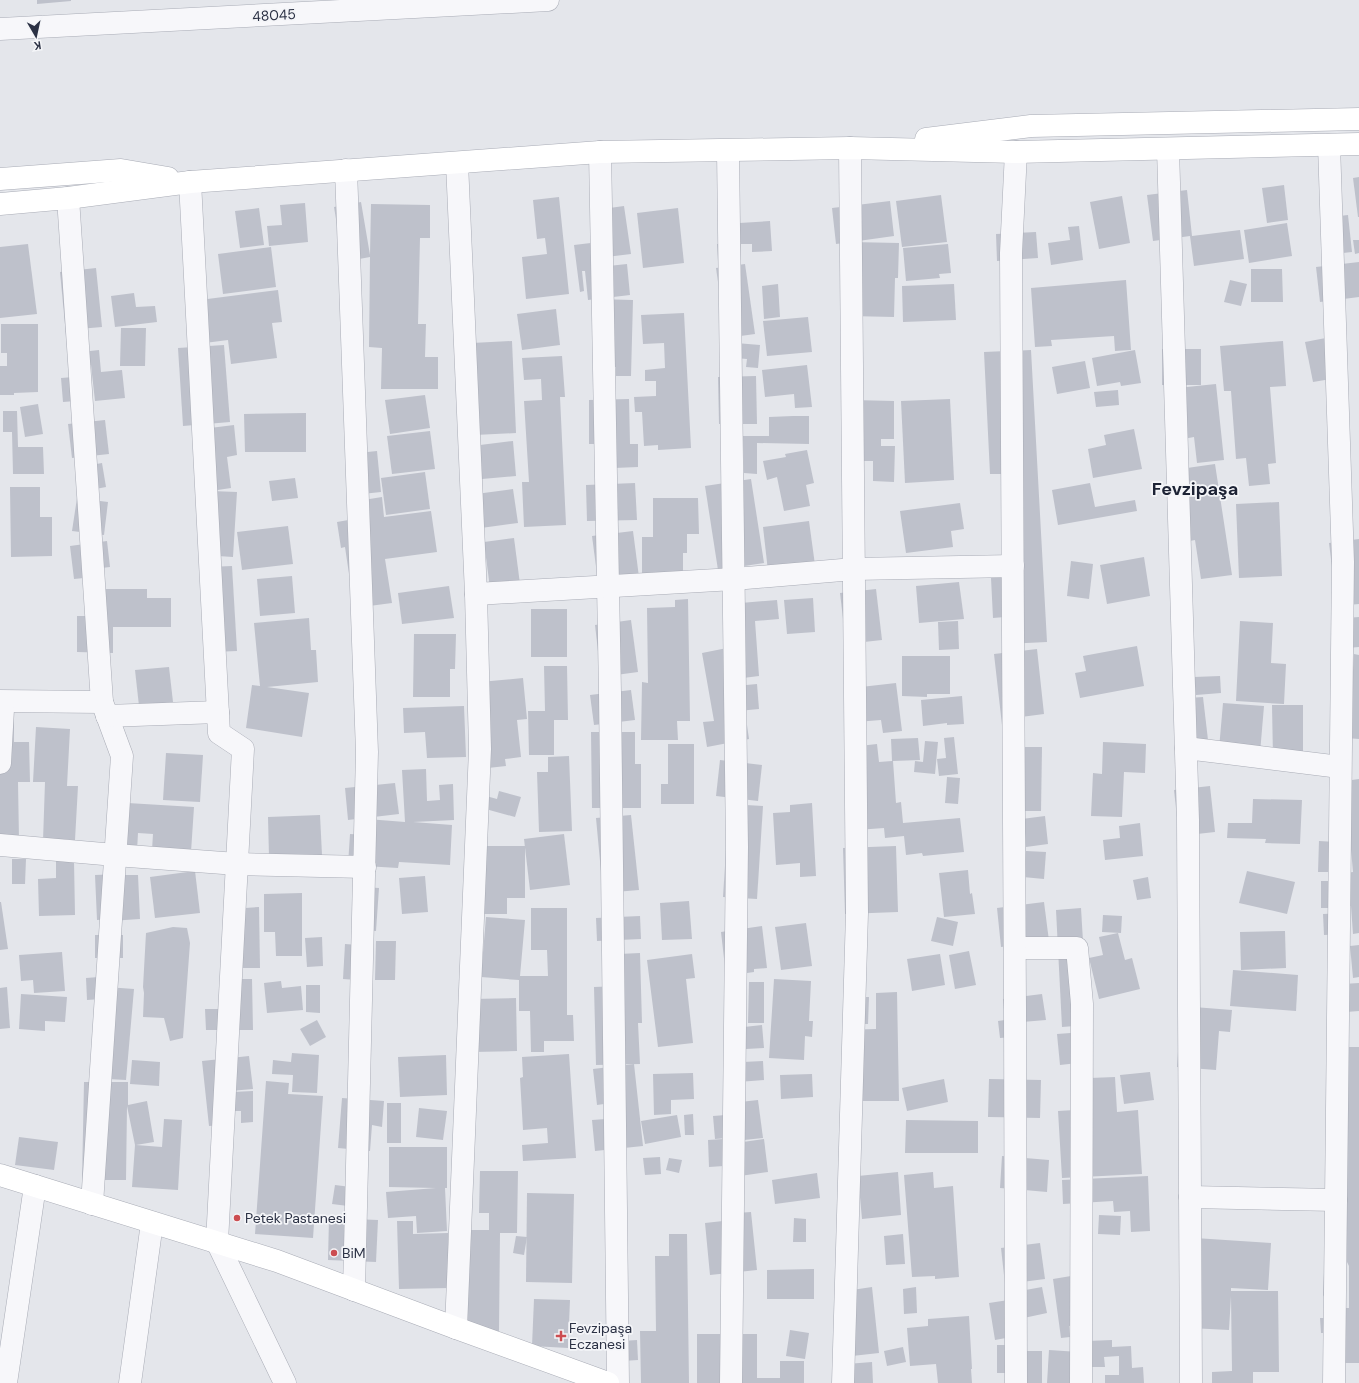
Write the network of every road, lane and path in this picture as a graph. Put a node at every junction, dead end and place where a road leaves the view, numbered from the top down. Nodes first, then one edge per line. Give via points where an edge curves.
1 (548, 0) edge
2 (343, 5) edge
3 (0, 29) edge
4 (1359, 118) edge
5 (1359, 144) edge
6 (1329, 145) junction
7 (850, 148) junction
8 (1168, 149) junction
9 (728, 150) junction
10 (600, 152) junction
11 (1016, 152) junction
12 (457, 163) junction
13 (346, 170) junction
14 (0, 179) edge
15 (190, 182) junction
16 (68, 198) junction
17 (0, 204) edge
18 (1013, 566) junction
19 (854, 569) junction
20 (734, 579) junction
21 (608, 586) junction
22 (476, 594) junction
23 (0, 702) edge
24 (104, 709) junction
25 (218, 712) junction
26 (1186, 748) junction
27 (0, 763) edge
28 (1340, 767) junction
29 (0, 845) edge
30 (115, 855) junction
31 (237, 864) junction
32 (365, 867) junction
33 (1015, 948) junction
34 (0, 1175) edge
35 (35, 1186) junction
36 (1190, 1197) junction
37 (1336, 1200) junction
38 (92, 1204) junction
39 (152, 1222) junction
40 (217, 1242) junction
41 (354, 1290) junction
42 (456, 1328) junction
43 (6, 1383) edge
44 (130, 1383) edge
45 (285, 1383) edge
46 (608, 1383) edge
47 (618, 1383) edge
48 (731, 1383) edge
49 (843, 1383) edge
50 (1016, 1383) edge
51 (1081, 1383) edge
52 (1191, 1383) edge
53 (1334, 1383) edge

1 - 2 street, 48045
2 - 3 street, 48045
4 - 7 main road via 1031,126
5 - 6 main road
6 - 8 main road
6 - 28 street via 1342,562
7 - 9 main road
7 - 11 main road
7 - 19 street
8 - 11 main road
8 - 26 street
9 - 10 main road
9 - 20 street
10 - 12 main road
10 - 21 street
11 - 18 street via 1011,253
12 - 13 main road
12 - 22 street
13 - 15 main road
13 - 32 street via 367,752
14 - 15 main road via 121,170
15 - 16 main road
15 - 25 street
16 - 17 main road
16 - 24 street
18 - 19 street
18 - 33 street
19 - 20 street
19 - 49 street via 857,913
20 - 21 street
20 - 48 street via 737,847
21 - 22 street
21 - 47 street
22 - 42 street via 480,750
23 - 24 street
23 - 27 street via 3,709
24 - 25 street
24 - 30 street via 122,756
25 - 31 street via 219,733 243,749
26 - 28 street
26 - 36 street
28 - 37 street
29 - 30 street
30 - 31 street
30 - 38 street
31 - 32 street
31 - 40 street
32 - 41 street
33 - 50 street
33 - 51 street via 1077,948 1082,1004
34 - 35 main road
35 - 38 main road
35 - 43 street
36 - 37 street
36 - 52 street
37 - 53 street
38 - 39 main road
39 - 40 main road
39 - 44 street
40 - 41 main road
40 - 45 street
41 - 42 main road
42 - 46 main road

